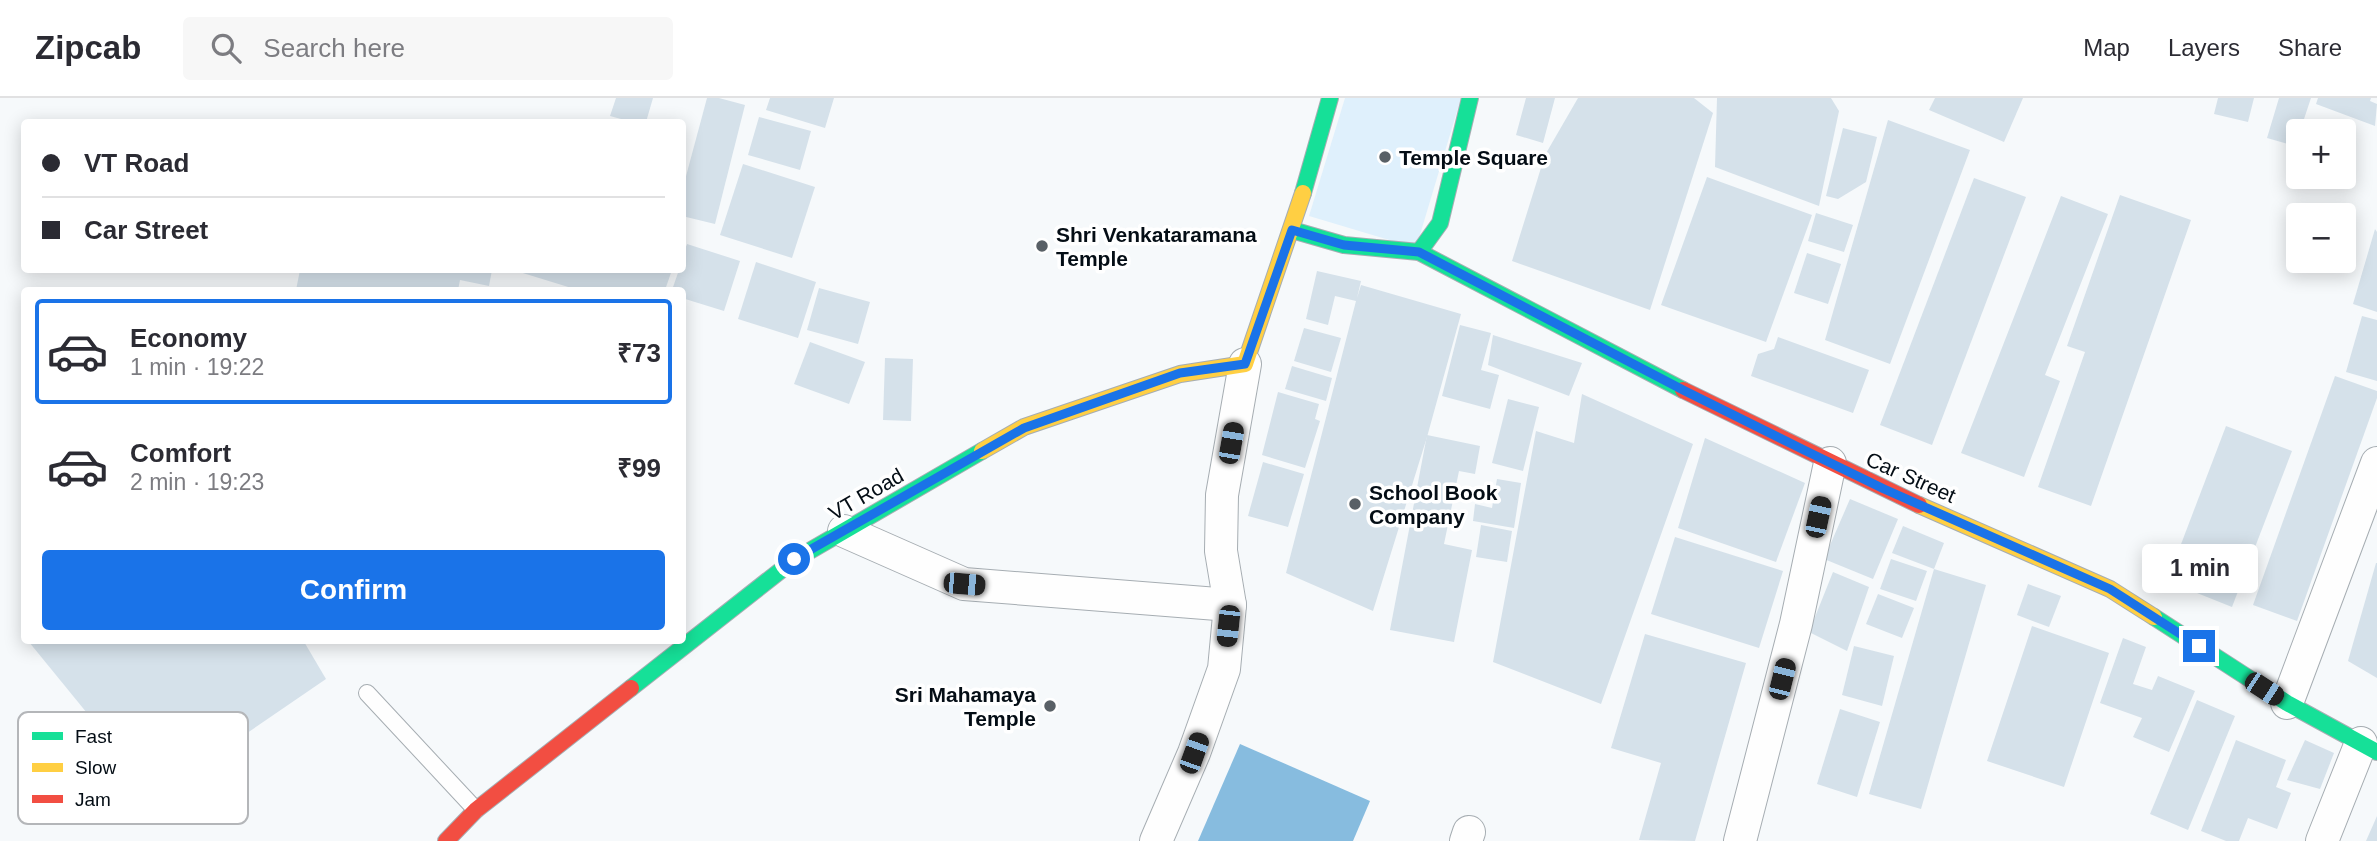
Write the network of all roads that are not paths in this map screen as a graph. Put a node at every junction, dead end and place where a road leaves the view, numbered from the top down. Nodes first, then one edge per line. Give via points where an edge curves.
1 (1330, 98) edge
2 (1470, 98) edge
3 (1292, 230) junction
4 (1419, 252) junction
5 (1245, 364) junction
6 (1830, 463) junction
7 (2377, 463) edge
8 (844, 531) junction
9 (1230, 605) junction
10 (367, 692) dead end
11 (2287, 703) junction
12 (2369, 748) edge
13 (476, 810) junction
14 (446, 841) edge
15 (1156, 841) edge
16 (1740, 841) edge
17 (2322, 841) edge

1 - 3 street
2 - 4 street via 1440,223
3 - 4 street via 1344,245
3 - 5 street
4 - 6 street, Car Street
5 - 8 street, VT Road via 1180,373 1024,428
5 - 9 street via 1222,495 1221,551
6 - 11 street, Car Street via 2110,589
6 - 16 street via 1796,624
7 - 11 street
8 - 9 street via 964,584
8 - 13 street, VT Road via 794,559
9 - 15 street via 1224,669
10 - 13 lane
11 - 12 street, Car Street
12 - 17 street
13 - 14 street, VT Road

